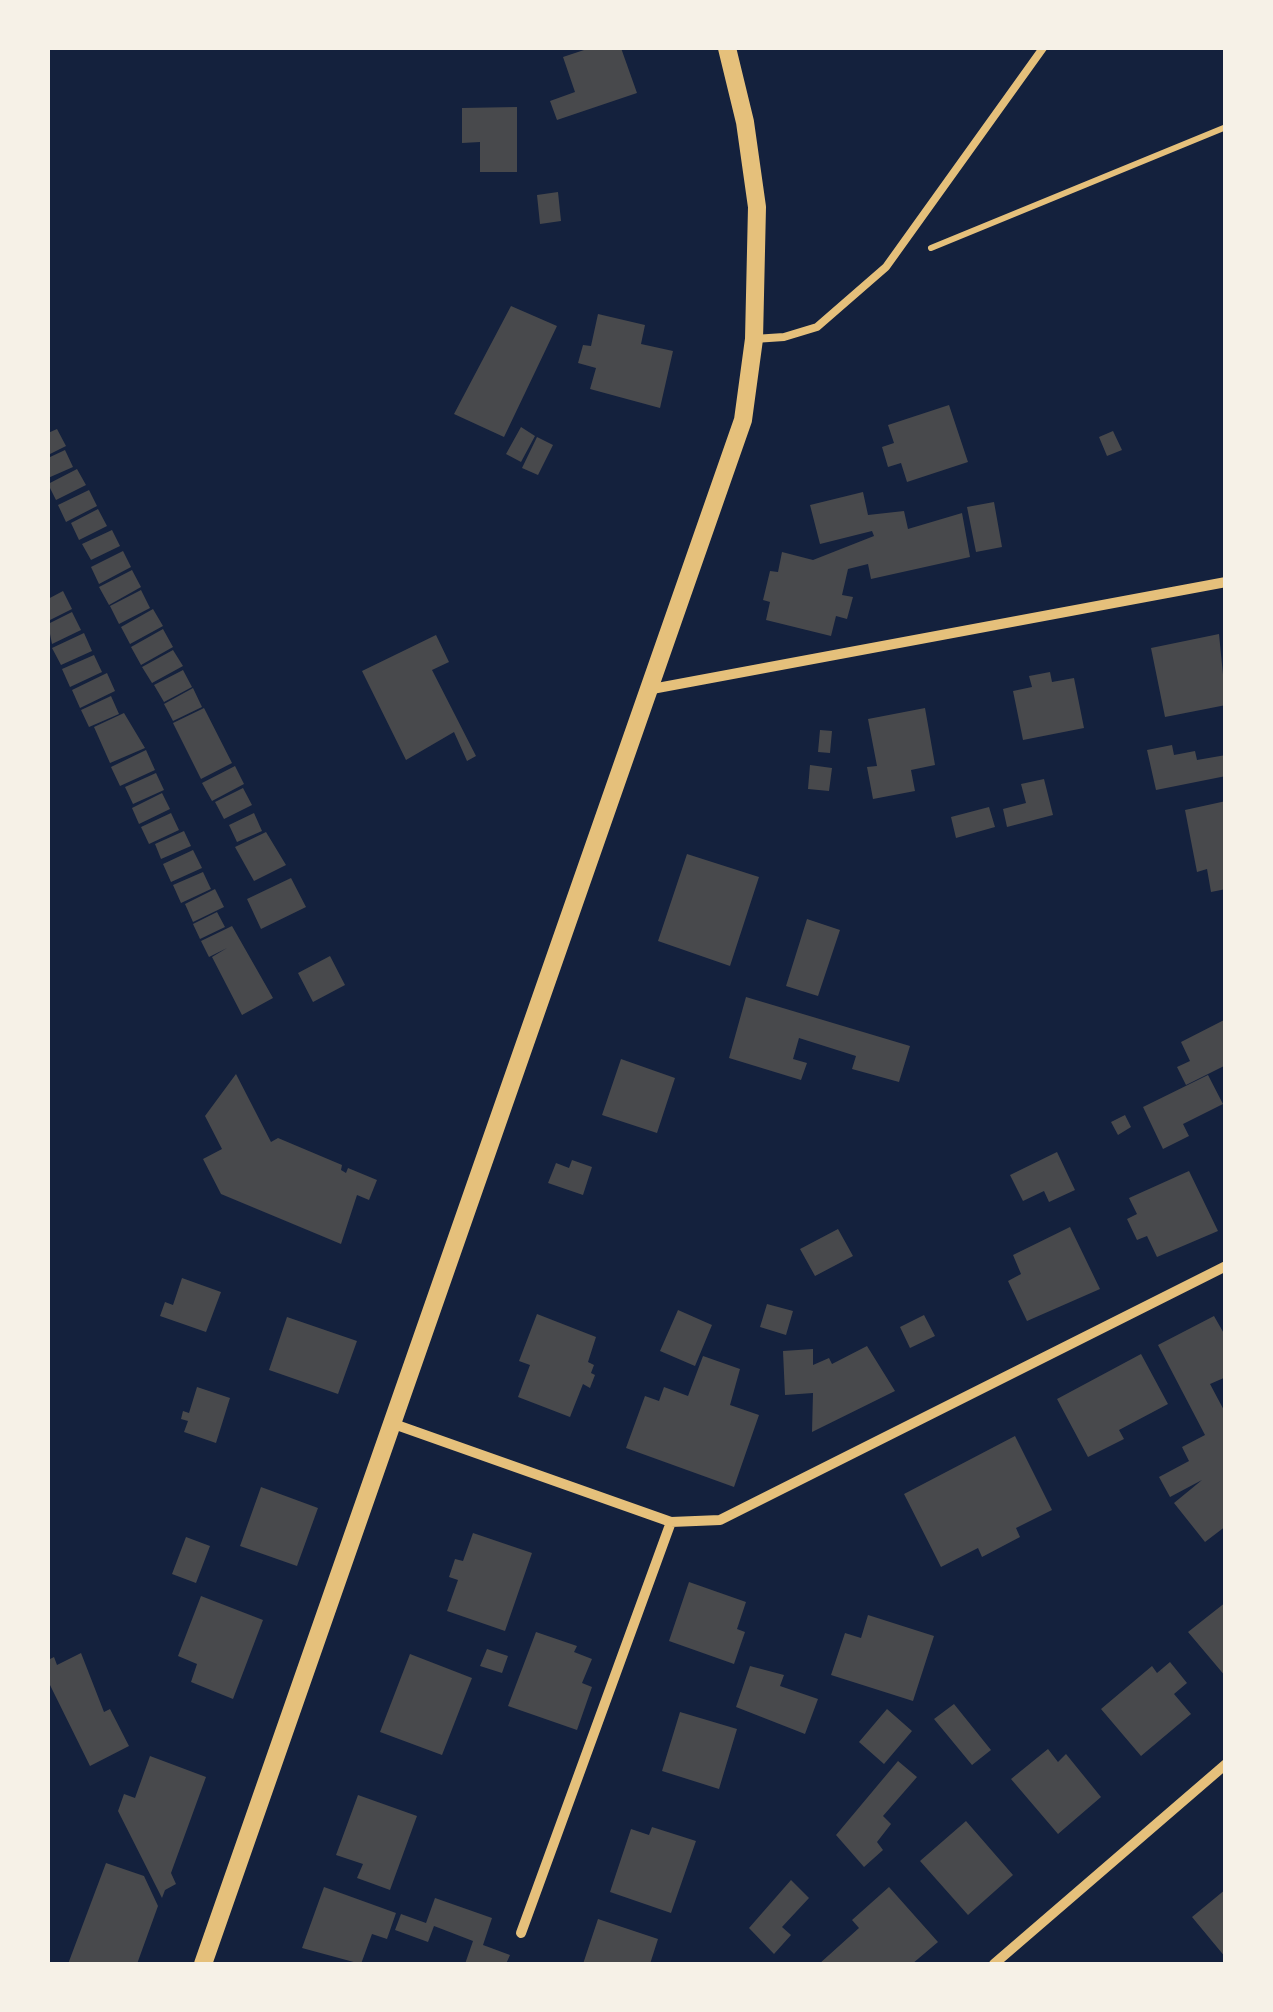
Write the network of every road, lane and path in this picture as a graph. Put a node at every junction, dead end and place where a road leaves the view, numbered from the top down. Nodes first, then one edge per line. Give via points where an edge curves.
1 (728, 48) edge
2 (1043, 48) edge
3 (1226, 127) edge
4 (886, 267) junction
5 (754, 338) junction
6 (1226, 582) edge
7 (652, 689) junction
8 (1226, 1266) edge
9 (390, 1423) junction
10 (671, 1522) junction
11 (1226, 1764) edge
12 (522, 1934) dead end
13 (203, 1964) edge
14 (994, 1964) edge

1 - 5 street via 757,207
2 - 4 lane
3 - 4 path
4 - 5 lane via 818,327
5 - 7 street via 743,420
6 - 7 street
7 - 9 street
8 - 10 street via 720,1520
9 - 10 street
9 - 13 street
10 - 12 street
11 - 14 street

